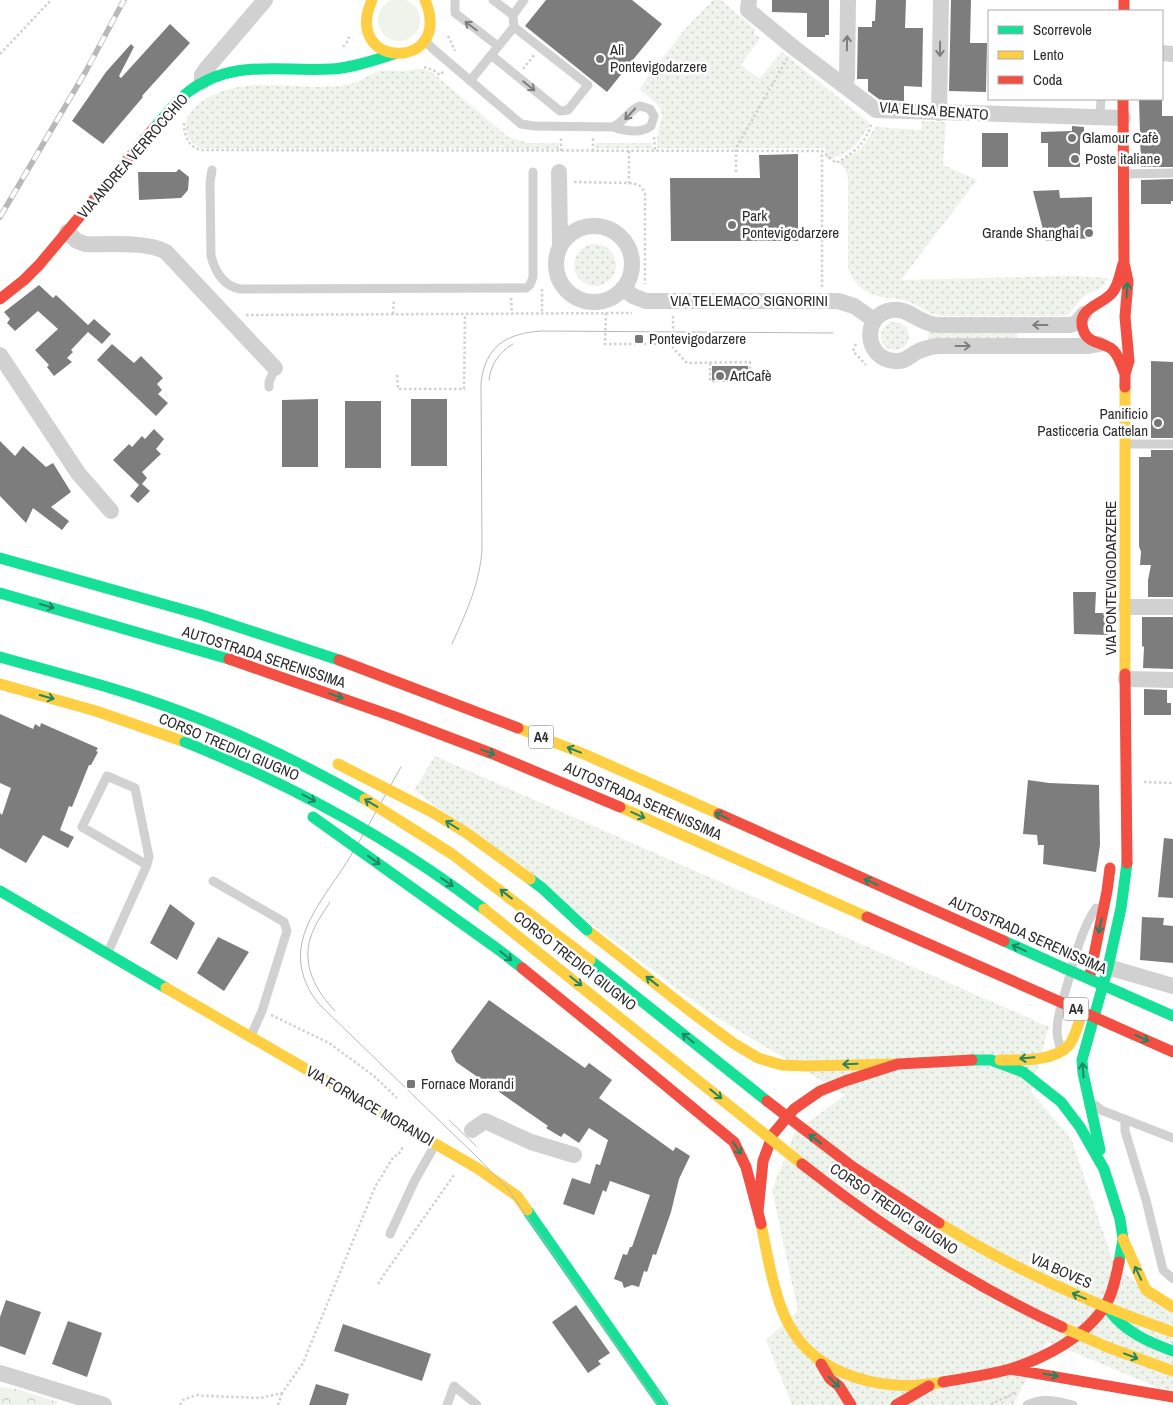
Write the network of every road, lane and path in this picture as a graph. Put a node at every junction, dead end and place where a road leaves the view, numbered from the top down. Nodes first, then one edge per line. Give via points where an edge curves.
1 (51, 0) edge
2 (265, 0) edge
3 (372, 0) edge
4 (455, 0) edge
5 (493, 0) edge
6 (524, 0) edge
7 (848, 0) edge
8 (941, 0) edge
9 (428, 3) edge
10 (748, 5) edge
11 (513, 15) junction
12 (514, 27) junction
13 (351, 29) dead end
14 (366, 30) junction
15 (425, 40) junction
16 (498, 46) junction
17 (793, 47) junction
18 (340, 51) dead end
19 (0, 54) edge
20 (394, 54) junction
21 (534, 54) dead end
22 (491, 55) junction
23 (346, 65) junction
24 (419, 67) dead end
25 (444, 72) dead end
26 (521, 72) dead end
27 (470, 81) junction
28 (202, 82) junction
29 (842, 85) junction
30 (1101, 100) edge
31 (1123, 100) edge
32 (876, 110) junction
33 (938, 113) junction
34 (1100, 118) junction
35 (1123, 118) junction
36 (184, 121) dead end
37 (612, 127) dead end
38 (562, 137) dead end
39 (592, 137) dead end
40 (654, 137) dead end
41 (561, 151) junction
42 (592, 151) junction
43 (629, 151) dead end
44 (654, 151) junction
45 (736, 151) junction
46 (822, 151) junction
47 (212, 170) dead end
48 (533, 172) dead end
49 (736, 172) dead end
50 (1173, 173) edge
51 (1124, 174) junction
52 (559, 177) joint
53 (629, 183) junction
54 (560, 202) junction
55 (590, 226) junction
56 (67, 232) junction
57 (560, 246) junction
58 (1124, 264) junction
59 (542, 288) dead end
60 (624, 288) junction
61 (511, 289) junction
62 (0, 299) edge
63 (646, 301) junction
64 (822, 301) junction
65 (1101, 302) junction
66 (606, 313) junction
67 (246, 314) dead end
68 (465, 314) junction
69 (512, 314) junction
70 (542, 314) junction
71 (1084, 314) junction
72 (672, 315) dead end
73 (913, 316) junction
74 (874, 320) junction
75 (1125, 322) junction
76 (858, 339) dead end
77 (673, 344) junction
78 (1101, 344) junction
79 (915, 353) junction
80 (0, 355) edge
81 (710, 363) junction
82 (275, 368) joint
83 (870, 368) dead end
84 (1125, 374) junction
85 (397, 376) dead end
86 (269, 388) dead end
87 (1125, 444) junction
88 (1173, 444) edge
89 (111, 510) dead end
90 (0, 558) edge
91 (0, 593) edge
92 (1126, 607) junction
93 (1173, 607) edge
94 (0, 657) edge
95 (1126, 679) junction
96 (1173, 680) edge
97 (0, 684) edge
98 (138, 697) junction
99 (222, 716) dead end
100 (185, 742) junction
101 (329, 760) dead end
102 (1126, 781) junction
103 (1173, 783) edge
104 (288, 801) dead end
105 (304, 812) dead end
106 (1115, 837) dead end
107 (1113, 853) dead end
108 (148, 865) junction
109 (214, 880) dead end
110 (0, 891) edge
111 (1107, 891) junction
112 (107, 954) junction
113 (1108, 967) junction
114 (1173, 986) edge
115 (270, 1014) dead end
116 (1173, 1016) edge
117 (250, 1036) junction
118 (1062, 1052) junction
119 (1173, 1052) edge
120 (991, 1060) junction
121 (898, 1064) junction
122 (1088, 1098) junction
123 (399, 1101) dead end
124 (1125, 1119) junction
125 (472, 1130) dead end
126 (1173, 1138) edge
127 (435, 1144) junction
128 (398, 1155) dead end
129 (574, 1155) dead end
130 (1104, 1169) junction
131 (455, 1174) dead end
132 (758, 1212) junction
133 (942, 1226) joint
134 (390, 1234) dead end
135 (1123, 1239) junction
136 (1173, 1279) edge
137 (378, 1284) dead end
138 (1146, 1290) junction
139 (1106, 1305) junction
140 (1173, 1307) edge
141 (1173, 1332) edge
142 (1173, 1350) edge
143 (817, 1358) junction
144 (1010, 1368) junction
145 (1173, 1371) edge
146 (0, 1373) edge
147 (932, 1384) junction
148 (1134, 1389) junction
149 (282, 1393) junction
150 (1173, 1396) edge
151 (80, 1402) edge
152 (660, 1404) edge
153 (104, 1405) edge
154 (180, 1405) edge
155 (278, 1405) edge
156 (447, 1405) edge
157 (477, 1405) edge
158 (851, 1405) edge
159 (896, 1405) edge
160 (1027, 1405) edge
161 (1073, 1405) edge
162 (1172, 1405) edge

1 - 19 path
2 - 28 street, VIA ANDREA VERROCCHIO via 207,68
3 - 14 main road via 367,9
16 -> 4 lane via 455,13
5 - 11 lane
6 - 11 lane
29 -> 7 street via 847,79
8 -> 33 street
9 - 15 main road via 432,25
10 - 17 street, VIA ELISA BENATO
11 - 12 lane
12 - 16 lane
22 -> 12 lane via 560,111 568,110 577,100 588,86
13 - 18 path via 348,41
14 - 20 main road via 377,46
14 - 23 main road
15 - 20 main road, VIA ANDREA VERROCCHIO via 406,53
15 - 27 lane
16 - 22 lane
17 - 29 street, VIA ELISA BENATO
17 - 45 path
20 - 23 main road, VIA ANDREA VERROCCHIO
21 - 26 path
22 - 27 lane
23 - 28 main road, VIA ANDREA VERROCCHIO via 325,70 248,68
24 - 25 path via 440,75
27 - 37 lane via 513,119 525,125
28 - 56 main road, VIA ANDREA VERROCCHIO via 177,102
29 - 32 street, VIA ELISA BENATO
30 - 34 lane
31 - 35 main road, VIA PONTEVIGODARZERE
32 - 33 street, VIA ELISA BENATO
32 - 46 path via 861,146 849,156 836,163
33 - 34 street, VIA ELISA BENATO
34 - 35 street, VIA ELISA BENATO
35 - 51 main road, VIA PONTEVIGODARZERE
36 - 41 path via 186,138 201,150
38 - 41 path
39 - 42 path
40 - 44 path
41 - 42 path
42 - 44 path
43 - 53 path
44 - 45 path
45 - 46 path
45 - 49 path
46 - 64 path
47 - 61 lane via 211,256 221,277 232,287
48 - 61 lane via 533,277 528,287
50 - 51 lane
51 - 58 main road, VIA PONTEVIGODARZERE
52 - 53 path
52 - 54 street
53 - 63 path via 638,184 645,193
54 - 55 street via 566,212
54 - 57 street
55 - 57 street via 578,229
55 - 60 street via 615,232 627,246 632,264
56 - 62 main road, VIA ANDREA VERROCCHIO via 31,273
56 - 82 street, VIA ANDREA VERROCCHIO via 85,244 157,247 166,252
57 - 60 street via 556,258 560,282 578,299 602,301
58 - 65 main road, VIA PONTEVIGODARZERE via 1111,294
75 -> 58 main road, VIA PONTEVIGODARZERE via 1128,281
59 - 70 path
60 - 63 street
61 - 69 path
63 - 64 street, VIA TELEMACO SIGNORINI
63 - 66 path via 646,313
64 - 74 street, VIA TELEMACO SIGNORINI via 854,306
65 - 71 main road, VIA PONTEVIGODARZERE via 1089,307
65 - 75 main road via 1114,304 1121,310
66 - 70 path
66 - 77 path via 605,344
67 - 68 path
68 - 69 path
68 - 85 path via 464,389 398,389
69 - 70 path
71 -> 73 street via 1077,322 1066,325 938,325 925,323
71 - 78 main road, VIA PONTEVIGODARZERE via 1083,330 1089,339
72 - 77 path
73 - 74 street via 903,310 892,309
73 - 79 street via 921,331 921,342
74 - 79 street via 869,335 871,346 878,355 900,361
75 - 78 main road via 1119,338 1112,343
75 - 84 main road, VIA PONTEVIGODARZERE via 1129,360
76 - 83 path via 852,351
77 - 81 path via 687,363
79 -> 78 street via 938,346
78 - 84 main road, VIA PONTEVIGODARZERE via 1115,352
80 - 89 street via 78,473
81 - 81 path via 750,362 750,380 710,381
82 - 86 lane
84 - 87 main road, VIA PONTEVIGODARZERE
87 - 88 lane
87 - 92 main road, VIA PONTEVIGODARZERE
116 -> 90 main road, AUTOSTRADA SERENISSIMA / A4, bridge via 584,754 268,636 120,590
91 -> 119 main road, AUTOSTRADA SERENISSIMA / A4, bridge via 241,663 493,754 577,788
92 - 93 street
92 - 95 main road, VIA PONTEVIGODARZERE
94 - 98 main road, CORSO TREDICI GIUGNO, bridge
95 - 96 street
95 - 102 main road, VIA PONTEVIGODARZERE
97 -> 100 main road, CORSO TREDICI GIUGNO via 96,711
98 - 99 main road, bridge via 207,710
133 -> 98 main road, CORSO TREDICI GIUGNO, bridge via 806,1132 618,981 437,844 354,792 301,764 221,728
100 - 104 main road, bridge
100 -> 145 main road, CORSO TREDICI GIUGNO, bridge via 294,790 419,863 514,932 837,1191 936,1258 1043,1318
121 -> 101 main road, bridge via 805,1066 782,1065 758,1058 690,1011 587,930 542,888 465,832 410,800
102 - 103 path
102 - 106 main road, VIA PONTEVIGODARZERE
102 - 113 main road, VIA PONTEVIGODARZERE via 1127,862
105 -> 132 main road, bridge via 499,950 734,1142 742,1154
107 - 111 main road
108 - 108 lane via 82,827 107,776 135,788 150,857
108 - 112 lane
109 - 117 lane via 284,922 287,931 262,1011
110 - 112 main road, VIA FORNACE MORANDI
111 -> 118 main road via 1078,1026 1072,1042
111 - 118 lane via 1078,944 1059,1015 1058,1041
112 - 117 main road, VIA FORNACE MORANDI
113 - 114 street
122 -> 113 main road, VIA PONTEVIGODARZERE via 1082,1060
115 - 123 path via 328,1043 374,1076
117 - 127 main road, VIA FORNACE MORANDI
118 -> 120 main road via 1048,1057
120 - 121 main road
120 - 130 main road via 1023,1072 1061,1102
121 - 132 main road via 844,1080 820,1091 794,1109 773,1134 762,1161
122 - 124 lane via 1101,1110
122 - 130 main road, VIA PONTEVIGODARZERE
124 - 126 lane
124 - 136 lane via 1125,1131 1163,1270
125 - 129 street via 485,1121 531,1142
127 - 134 lane via 414,1180
127 - 152 main road, VIA FORNACE MORANDI via 517,1196
128 - 149 path via 394,1156 375,1188 303,1363
130 - 135 main road
131 - 137 path
132 - 143 main road via 772,1274 788,1324
141 -> 133 main road, VIA BOVES, bridge via 1076,1295 1004,1261
138 -> 135 main road
135 - 139 main road via 1116,1277
138 - 140 main road
138 - 141 main road via 1162,1322
139 - 142 main road via 1118,1324 1139,1337
139 - 144 main road via 1076,1336 1052,1352
143 - 147 main road via 868,1382
143 -> 158 main road
144 - 147 main road
144 -> 148 main road
146 - 151 street
147 - 159 main road
148 - 150 main road
148 - 162 main road
149 - 154 path via 260,1398 196,1394
149 - 155 path
151 - 153 street
156 - 157 lane via 454,1386
160 - 161 lane via 1045,1400

